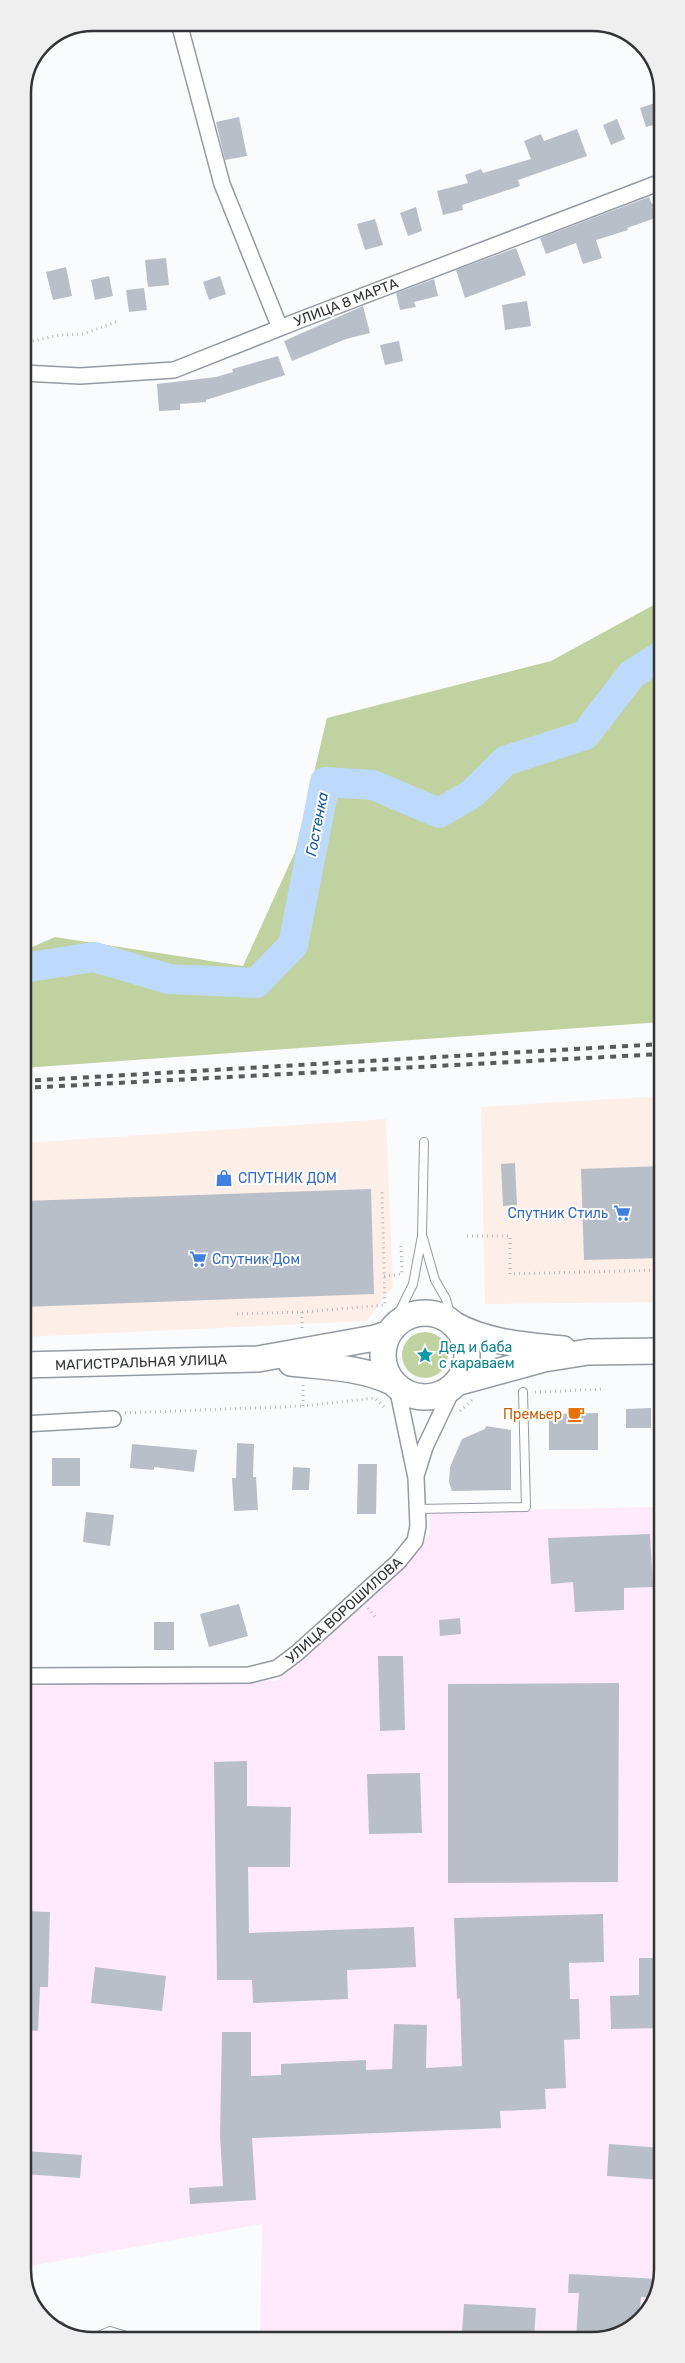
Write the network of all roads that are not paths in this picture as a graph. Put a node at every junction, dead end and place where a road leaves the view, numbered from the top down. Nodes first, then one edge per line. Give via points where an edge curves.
1 (181, 31) edge
2 (654, 185) edge
3 (280, 328) junction
4 (31, 373) edge
5 (424, 1142) dead end
6 (422, 1236) junction
7 (452, 1324) junction
8 (390, 1330) junction
9 (654, 1351) edge
10 (588, 1352) junction
11 (303, 1358) junction
12 (31, 1365) edge
13 (394, 1384) junction
14 (461, 1389) junction
15 (523, 1392) road end
16 (113, 1419) road end
17 (31, 1424) edge
18 (416, 1478) junction
19 (417, 1509) junction
20 (31, 1676) edge

1 - 3 street via 222,184
2 - 3 street, УЛИЦА 8 МАРТА
3 - 4 street, УЛИЦА 8 МАРТА via 174,370 80,376
5 - 6 lane
6 - 7 lane
6 - 8 lane via 413,1284
7 - 8 main road, МАГИСТРАЛЬНАЯ УЛИЦА via 440,1316 423,1313 406,1317
7 - 10 main road, МАГИСТРАЛЬНАЯ УЛИЦА via 465,1331 504,1341
7 - 14 main road via 461,1333 466,1350
8 - 11 main road, МАГИСТРАЛЬНАЯ УЛИЦА via 375,1338
8 - 13 main road via 384,1342 383,1358 384,1367
9 - 10 main road, МАГИСТРАЛЬНАЯ УЛИЦА
10 - 14 main road, МАГИСТРАЛЬНАЯ УЛИЦА via 544,1359
11 - 12 main road, МАГИСТРАЛЬНАЯ УЛИЦА
11 - 13 main road, МАГИСТРАЛЬНАЯ УЛИЦА via 376,1375
13 - 14 main road, МАГИСТРАЛЬНАЯ УЛИЦА via 415,1396 426,1397
13 - 18 street
14 - 18 street via 433,1429
15 - 19 lane via 526,1507
16 - 17 street
18 - 19 street, УЛИЦА ВОРОШИЛОВА
19 - 20 street, УЛИЦА ВОРОШИЛОВА via 415,1541 405,1555 277,1668 260,1674

